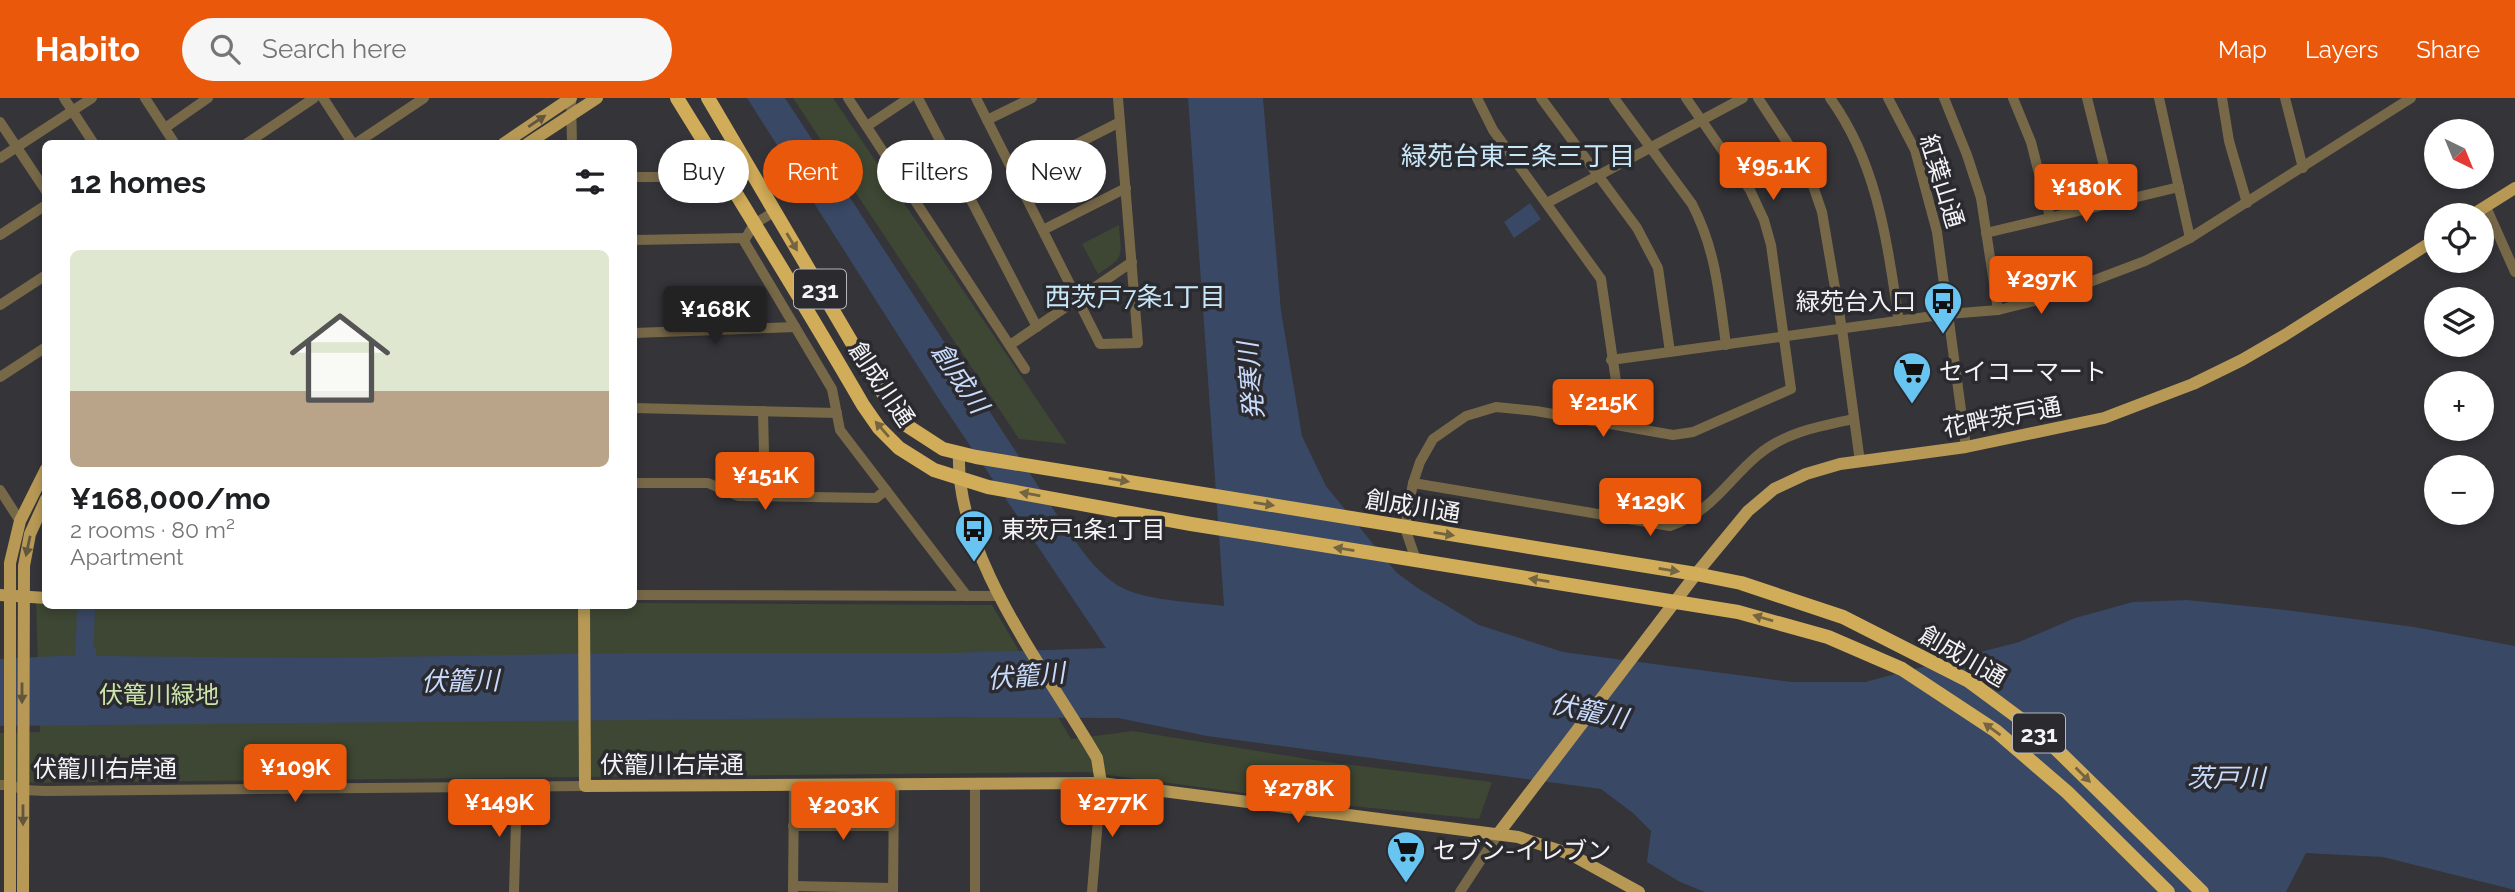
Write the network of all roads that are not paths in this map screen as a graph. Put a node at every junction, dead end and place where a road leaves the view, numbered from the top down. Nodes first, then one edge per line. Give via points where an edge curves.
1 (64, 98) edge
2 (92, 98) edge
3 (145, 98) edge
4 (208, 98) edge
5 (314, 98) edge
6 (323, 98) edge
7 (571, 98) edge
8 (597, 98) edge
9 (677, 98) edge
10 (708, 98) edge
11 (848, 98) edge
12 (909, 98) edge
13 (918, 98) edge
14 (976, 98) edge
15 (1032, 98) edge
16 (1118, 98) edge
17 (1477, 98) edge
18 (1541, 98) edge
19 (1614, 98) edge
20 (1686, 98) edge
21 (1743, 98) edge
22 (1758, 98) edge
23 (1830, 98) edge
24 (1888, 98) edge
25 (1944, 98) edge
26 (2013, 98) edge
27 (2087, 98) edge
28 (2159, 98) edge
29 (2222, 98) edge
30 (2411, 98) edge
31 (2287, 99) edge
32 (418, 100) edge
33 (73, 110) junction
34 (572, 114) junction
35 (988, 120) junction
36 (1703, 120) junction
37 (0, 122) edge
38 (1120, 122) junction
39 (867, 126) junction
40 (164, 128) junction
41 (92, 140) edge
42 (172, 140) edge
43 (252, 140) edge
44 (351, 140) edge
45 (360, 140) edge
46 (509, 140) edge
47 (533, 140) edge
48 (572, 140) edge
49 (703, 140) edge
50 (1084, 140) edge
51 (17, 147) junction
52 (1651, 147) junction
53 (1006, 157) edge
54 (0, 158) edge
55 (2302, 167) junction
56 (1599, 175) junction
57 (637, 177) edge
58 (658, 177) edge
59 (42, 185) edge
60 (2179, 187) junction
61 (1126, 188) junction
62 (2515, 188) edge
63 (2113, 202) junction
64 (741, 203) edge
65 (1029, 203) edge
66 (1547, 203) junction
67 (2247, 203) junction
68 (2491, 203) edge
69 (42, 208) edge
70 (774, 212) junction
71 (2050, 217) junction
72 (754, 224) junction
73 (2494, 224) edge
74 (1042, 230) junction
75 (1986, 233) junction
76 (0, 235) edge
77 (745, 238) junction
78 (2190, 238) junction
79 (637, 240) edge
80 (2424, 247) edge
81 (1132, 262) junction
82 (2515, 272) edge
83 (42, 278) edge
84 (1078, 300) junction
85 (0, 304) edge
86 (1998, 310) junction
87 (1948, 314) junction
88 (1899, 321) junction
89 (795, 327) junction
90 (1037, 327) junction
91 (1842, 329) junction
92 (637, 333) edge
93 (1784, 337) junction
94 (1010, 345) junction
95 (1726, 345) junction
96 (42, 350) edge
97 (1670, 352) junction
98 (1611, 360) junction
99 (1025, 369) dead end
100 (0, 377) edge
101 (637, 408) edge
102 (763, 411) junction
103 (837, 413) junction
104 (1854, 419) junction
105 (1619, 425) junction
106 (1966, 447) junction
107 (959, 453) junction
108 (1860, 462) junction
109 (42, 477) edge
110 (958, 479) junction
111 (637, 483) edge
112 (1413, 483) junction
113 (0, 490) edge
114 (886, 490) junction
115 (765, 496) junction
116 (42, 508) edge
117 (20, 521) junction
118 (1405, 528) junction
119 (1414, 560) junction
120 (1696, 574) junction
121 (4, 595) edge
122 (637, 595) edge
123 (22, 596) junction
124 (967, 596) junction
125 (999, 596) junction
126 (42, 597) edge
127 (1675, 601) junction
128 (584, 609) edge
129 (15, 639) junction
130 (1101, 783) junction
131 (975, 784) junction
132 (794, 785) junction
133 (894, 785) junction
134 (517, 786) junction
135 (585, 786) junction
136 (12, 787) edge
137 (793, 826) junction
138 (893, 826) junction
139 (1498, 834) junction
140 (793, 889) edge
141 (892, 890) edge
142 (10, 892) edge
143 (23, 892) edge
144 (514, 892) edge
145 (975, 892) edge
146 (1092, 892) edge
147 (1460, 892) edge
148 (1639, 892) edge
149 (2168, 892) edge
150 (2202, 892) edge

1 - 33 street
2 - 33 street
3 - 40 street
4 - 40 street
5 - 43 street
6 - 44 street
7 - 34 street
46 -> 7 main road
8 - 34 main road
9 - 49 highway, 創成川通 / 231
10 - 70 highway, 創成川通 / 231
11 - 39 street
12 - 39 street
13 - 90 street
14 - 35 street
15 - 35 street
16 - 38 street
17 - 66 street via 1493,130
18 - 56 street
19 - 52 street
20 - 36 street
21 - 36 street
22 - 91 street via 1810,177 1822,212
23 - 88 street via 1855,142 1878,202
24 - 87 street, 紅葉山通 via 1915,150 1937,232
25 - 75 street via 1981,198
26 - 71 street via 2031,142
27 - 63 street
28 - 60 street
29 - 67 street
30 - 55 street
31 - 55 street
32 - 45 street
33 - 41 street
33 - 51 street
34 - 47 main road
34 - 48 street
35 - 53 street
36 - 52 street
36 - 93 street via 1750,190 1763,219
37 - 51 street
38 - 50 street
38 - 61 street
39 - 94 street
40 - 42 street
51 - 54 street
51 - 59 street
52 - 56 street
52 - 95 street via 1692,204 1712,249
55 - 67 street
56 - 66 street
56 - 97 street via 1637,228 1658,268
57 - 58 street
60 - 63 street
60 - 78 street
61 - 74 street
61 - 81 street
62 - 68 main road
63 - 71 street
64 - 72 highway, 創成川通 / 231
65 - 74 street
66 - 98 street via 1601,279
67 - 78 street
69 - 76 street
70 - 72 street
70 -> 107 highway, 創成川通 / 231 via 875,382 906,425 943,449
71 - 75 street
72 - 77 street
110 -> 72 highway, 創成川通 / 231 via 899,448 879,428
73 - 82 street
74 - 84 street
75 - 86 street
77 - 79 street
77 - 89 street
78 - 86 street via 2098,281
80 - 106 main road, 花畔茨戸通 via 2285,335 2193,384 2104,418
81 - 84 street
81 - 84 street via 1138,343 1100,344
83 - 85 street
84 - 90 street
86 - 87 street
87 - 88 street
87 - 106 street, 紅葉山通
88 - 91 street
89 - 92 street
89 - 103 street via 832,388
90 - 94 street
91 - 93 street
91 - 104 street
93 - 95 street
93 - 105 street via 1791,389 1693,432 1673,435
94 - 99 street
95 - 97 street
96 - 100 street
97 - 98 street
98 - 105 street
101 - 102 street
102 - 103 street
102 - 115 street
103 - 114 street via 841,430
104 - 108 street
104 - 112 street via 1805,430 1773,445 1700,512 1670,526
105 - 112 street via 1496,407 1466,416 1433,439
106 - 108 main road, 花畔茨戸通
107 - 110 main road
107 -> 118 highway, 創成川通 / 231
108 - 120 main road, 花畔茨戸通 via 1807,474 1774,489 1748,511
109 - 117 main road
119 -> 110 highway, 創成川通 / 231 via 1191,524
110 - 125 main road via 978,548
111 - 115 street via 708,483 738,496
112 - 118 street
113 - 117 street
114 - 115 street via 876,498
114 - 124 street
116 -> 123 main road via 30,534
117 - 121 main road
118 - 119 street
118 -> 120 highway, 創成川通 / 231
127 -> 119 highway, 創成川通 / 231
120 - 127 main road, 花畔茨戸通
120 -> 150 highway, 創成川通 / 231 via 1741,583 1843,617 1969,681 2042,735
121 - 123 main road
121 - 129 main road
122 - 124 street
123 - 126 main road
123 - 129 main road
124 - 125 street
125 - 130 main road via 1097,758
127 - 139 main road, 花畔茨戸通
149 -> 127 highway, 創成川通 / 231 via 2067,792 1996,730 1902,669 1828,637 1738,611
128 - 135 main road
129 - 136 main road
130 - 131 main road, 伏籠川右岸通
130 - 139 main road, 伏籠川右岸通
130 - 146 street
131 - 133 main road, 伏籠川右岸通
131 - 145 street
132 - 133 main road, 伏籠川右岸通
132 - 135 main road, 伏籠川右岸通
132 - 137 street
133 - 138 street
134 - 135 street, 伏籠川右岸通
134 - 136 street, 伏籠川右岸通
134 - 144 street
136 - 142 main road
136 -> 143 main road
137 - 138 street
137 - 140 street
138 - 141 street
139 - 147 street
139 - 148 main road, 伏籠川右岸通 via 1557,849
140 - 141 street

